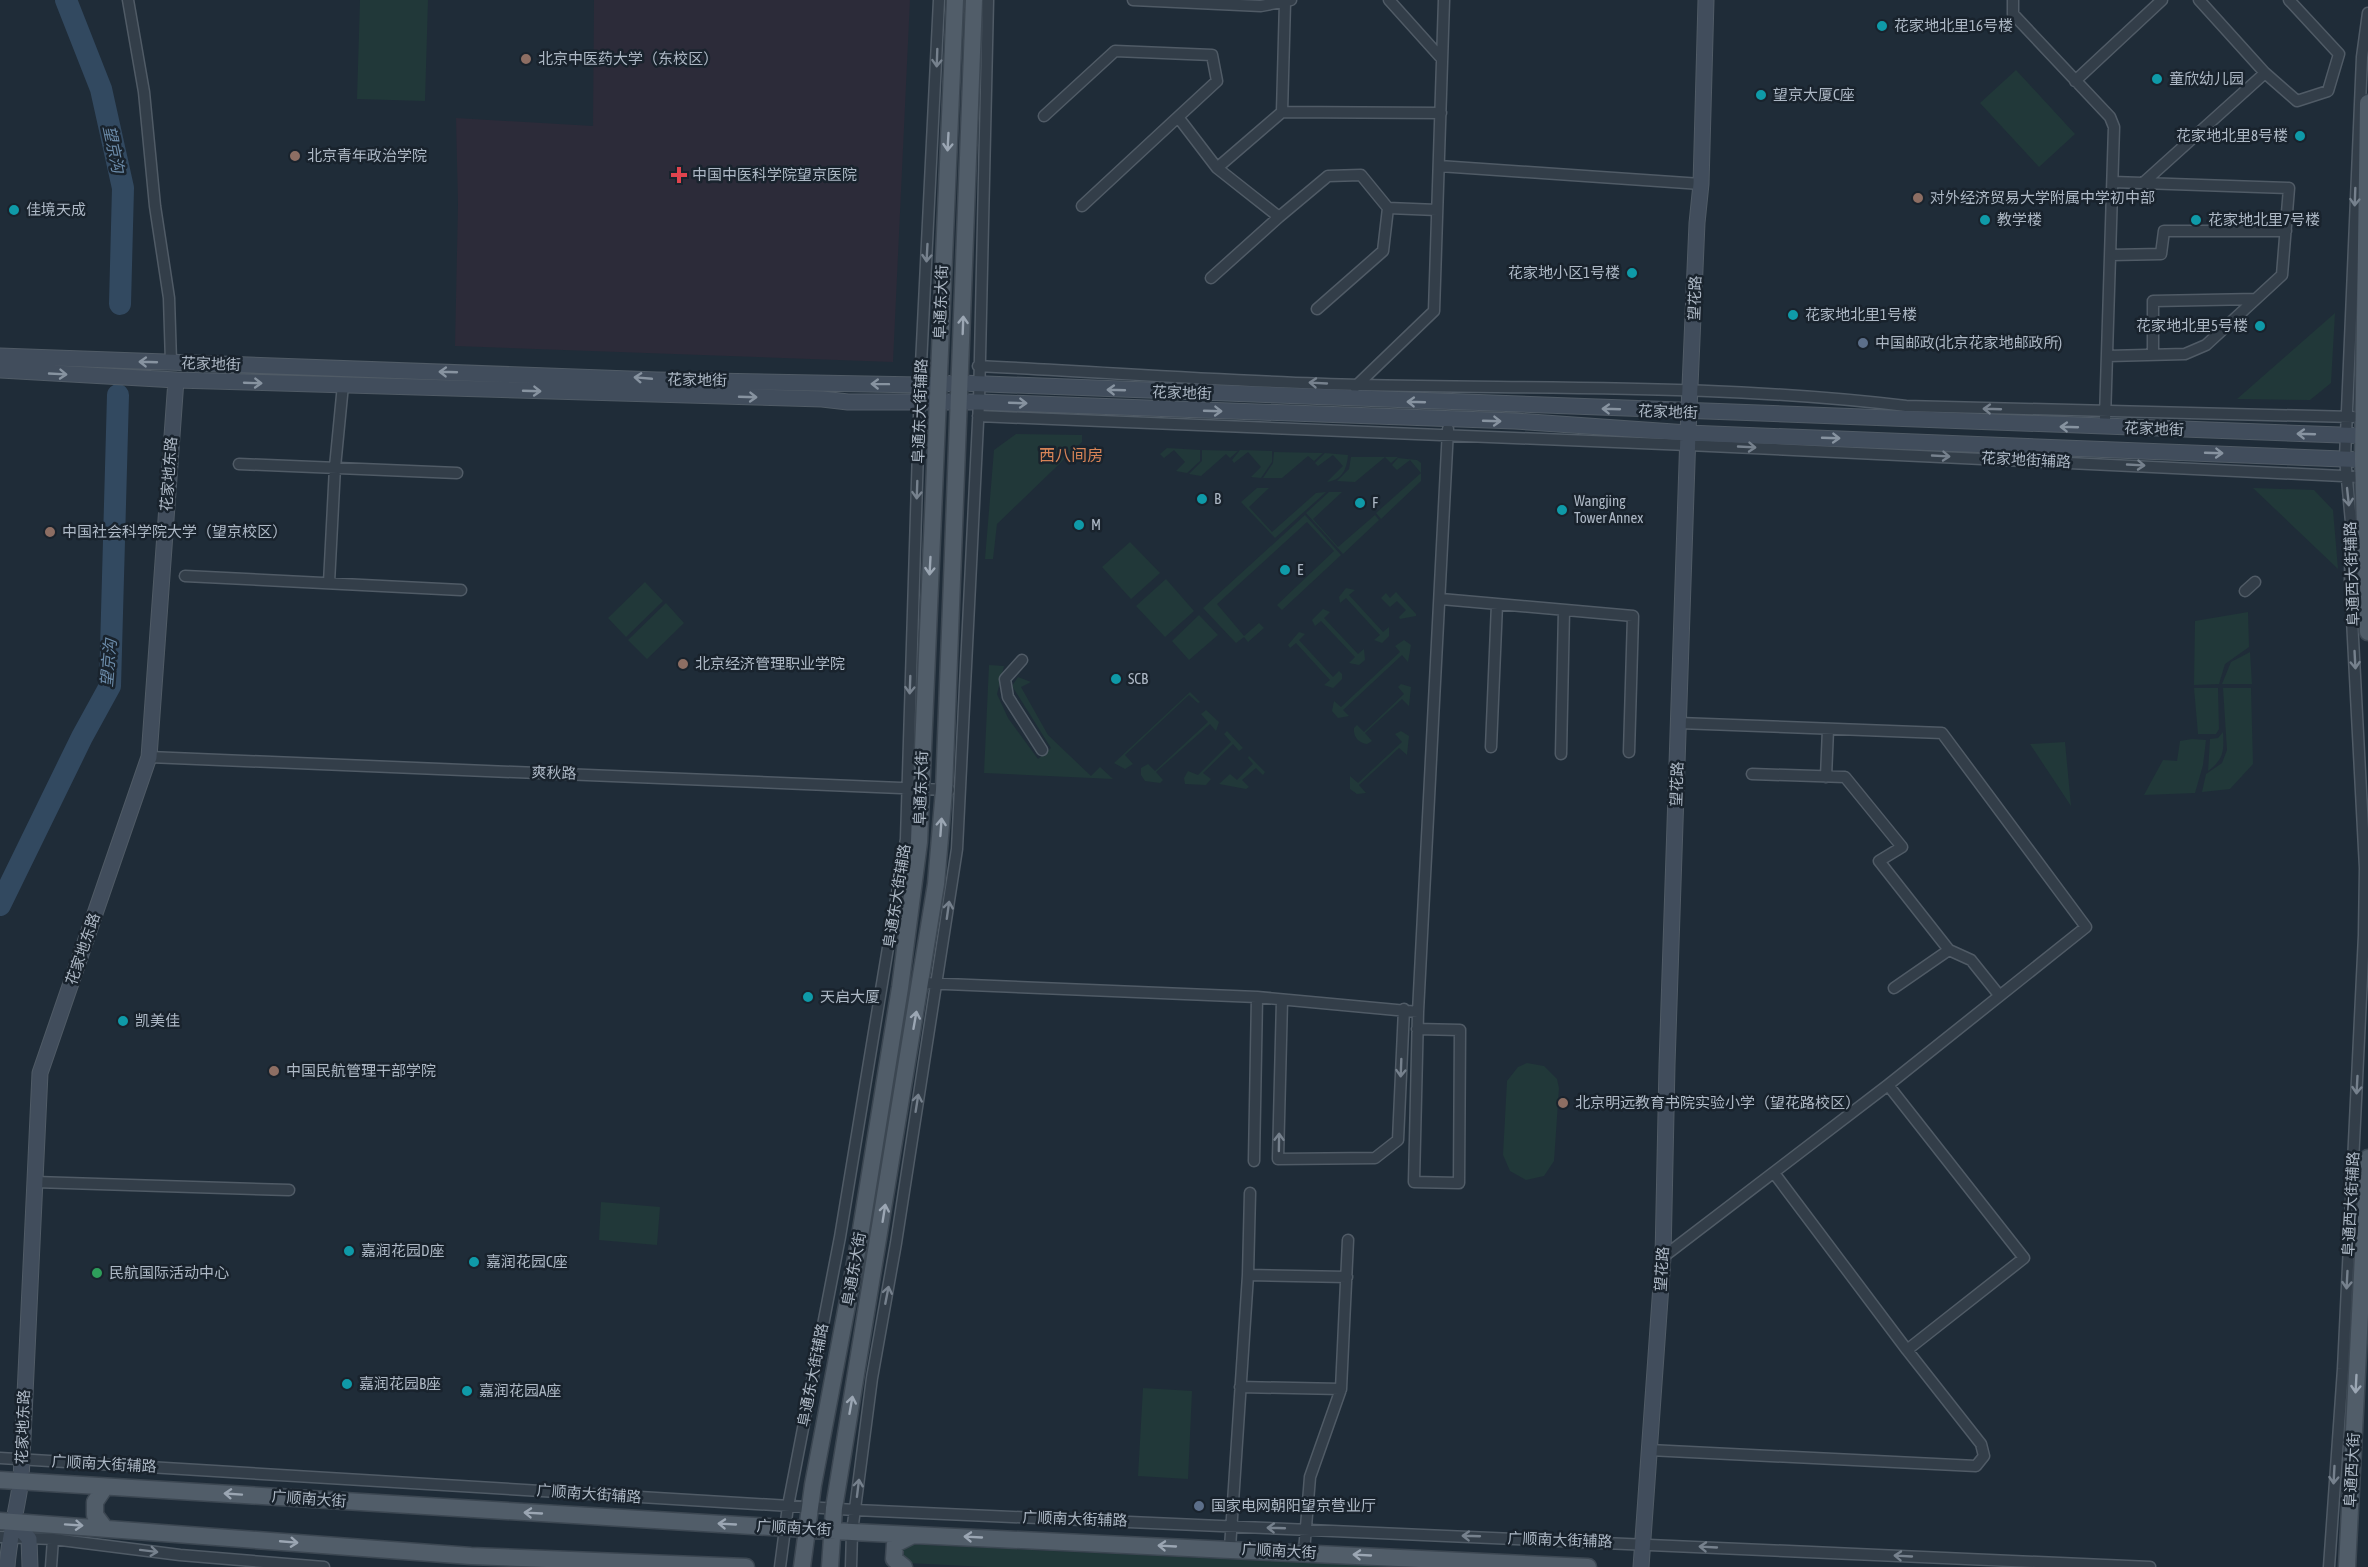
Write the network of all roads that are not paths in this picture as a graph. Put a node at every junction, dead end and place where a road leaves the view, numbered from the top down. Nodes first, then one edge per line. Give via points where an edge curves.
1 (128, 0) edge
2 (939, 0) edge
3 (955, 0) edge
4 (974, 0) edge
5 (988, 0) edge
6 (1133, 0) edge
7 (1389, 0) edge
8 (1444, 0) edge
9 (2013, 0) edge
10 (2162, 0) edge
11 (2199, 0) edge
12 (2289, 0) edge
13 (1288, 1) edge
14 (1707, 1) edge
15 (1193, 2) edge
16 (2368, 14) edge
17 (1442, 59) junction
18 (2265, 73) junction
19 (2075, 81) junction
20 (2368, 103) edge
21 (1282, 112) junction
22 (1441, 113) junction
23 (1044, 116) dead end
24 (1178, 117) junction
25 (1439, 166) junction
26 (1217, 168) junction
27 (2113, 182) junction
28 (2143, 183) junction
29 (1701, 184) junction
30 (1082, 206) dead end
31 (1388, 208) junction
32 (1437, 210) junction
33 (1279, 217) junction
34 (2286, 231) junction
35 (2111, 255) junction
36 (1211, 278) dead end
37 (2256, 299) junction
38 (1317, 309) dead end
39 (2153, 354) junction
40 (0, 356) edge
41 (2108, 356) junction
42 (171, 362) junction
43 (978, 366) junction
44 (0, 370) edge
45 (176, 380) junction
46 (961, 383) junction
47 (979, 384) junction
48 (343, 385) junction
49 (920, 385) junction
50 (938, 385) junction
51 (1357, 385) junction
52 (1692, 391) junction
53 (1342, 399) junction
54 (920, 403) junction
55 (937, 403) junction
56 (960, 403) junction
57 (978, 409) junction
58 (1690, 412) junction
59 (2106, 412) junction
60 (2347, 416) junction
61 (2365, 417) junction
62 (1449, 420) junction
63 (2105, 428) junction
64 (2346, 435) junction
65 (1448, 436) junction
66 (2366, 436) edge
67 (1688, 439) junction
68 (2345, 458) junction
69 (2366, 460) edge
70 (239, 464) dead end
71 (335, 468) junction
72 (457, 472) dead end
73 (2345, 475) junction
74 (2363, 477) junction
75 (184, 576) dead end
76 (2255, 582) dead end
77 (329, 584) junction
78 (460, 590) dead end
79 (2245, 591) dead end
80 (1441, 599) junction
81 (1497, 604) junction
82 (1564, 610) junction
83 (968, 624) junction
84 (980, 625) dead end
85 (2368, 632) edge
86 (1022, 660) dead end
87 (1679, 723) junction
88 (1828, 729) junction
89 (1491, 747) dead end
90 (1042, 750) dead end
91 (1629, 752) dead end
92 (1561, 754) dead end
93 (149, 757) junction
94 (1752, 774) dead end
95 (1826, 777) junction
96 (914, 788) junction
97 (952, 790) junction
98 (1950, 950) junction
99 (930, 983) junction
100 (1894, 988) dead end
101 (1999, 995) junction
102 (1257, 997) junction
103 (1282, 1000) junction
104 (1404, 1010) junction
105 (1418, 1012) junction
106 (1418, 1029) junction
107 (1888, 1085) junction
108 (2368, 1158) edge
109 (1254, 1161) dead end
110 (1774, 1173) junction
111 (35, 1182) junction
112 (290, 1190) dead end
113 (1250, 1193) dead end
114 (1348, 1240) dead end
115 (1663, 1257) junction
116 (1248, 1275) junction
117 (1347, 1277) junction
118 (1907, 1350) junction
119 (1240, 1387) junction
120 (1341, 1389) junction
121 (1649, 1450) junction
122 (0, 1458) edge
123 (22, 1459) junction
124 (0, 1480) edge
125 (21, 1480) junction
126 (105, 1487) junction
127 (788, 1506) junction
128 (810, 1507) junction
129 (834, 1508) junction
130 (855, 1510) junction
131 (8, 1521) edge
132 (1231, 1526) junction
133 (104, 1527) junction
134 (785, 1527) junction
135 (807, 1529) junction
136 (1306, 1529) junction
137 (831, 1530) junction
138 (852, 1532) junction
139 (914, 1534) junction
140 (4, 1538) edge
141 (29, 1539) junction
142 (53, 1539) junction
143 (1642, 1544) junction
144 (1230, 1548) junction
145 (1304, 1552) junction
146 (7, 1567) edge
147 (30, 1567) edge
148 (51, 1567) edge
149 (324, 1567) edge
150 (746, 1567) edge
151 (780, 1567) edge
152 (802, 1567) edge
153 (830, 1567) edge
154 (851, 1567) edge
155 (904, 1567) edge
156 (1578, 1567) edge
157 (1641, 1567) edge
158 (2150, 1567) edge
159 (2330, 1567) edge
160 (2347, 1567) edge

1 - 42 street via 144,92 169,298
2 -> 49 street, 阜通东大街辅路
3 -> 50 main road, 阜通东大街
46 -> 4 main road, 阜通东大街
5 - 43 street
6 - 15 street
7 - 17 street
8 - 17 street
9 - 19 street via 2013,14
10 - 19 street
11 - 18 street
12 - 18 street via 2338,54 2328,91 2297,101
13 - 15 street via 1261,6
13 - 21 street
14 - 29 main road, 望花路
16 -> 60 street, 阜通西大街辅路 via 2361,80
17 - 22 street
18 - 28 street
19 - 27 street via 2110,117 2114,128
20 - 61 main road
21 - 22 street
21 - 26 street
22 - 25 street
23 - 24 street via 1114,51 1212,55 1217,81
24 - 26 street
24 - 30 street
25 - 29 street
25 - 32 street
26 - 33 street
27 - 28 street
27 - 35 street
28 - 34 street via 2289,188
29 - 52 main road, 望花路
31 - 32 street
31 - 33 street via 1361,175 1328,176
31 - 38 street via 1383,251
32 - 51 street via 1434,311
33 - 36 street
34 - 35 street via 2164,231 2161,254
34 - 37 street via 2282,275
35 - 41 street
37 - 39 street via 2206,345 2185,354
37 - 39 street via 2154,301
39 - 41 street
42 -> 40 main road, 花家地街
41 - 59 street
49 -> 42 main road, 花家地街 via 657,380
43 - 47 street
51 -> 43 street
44 -> 45 main road, 花家地街
45 -> 48 main road, 花家地街
45 - 93 main road, 花家地东路
46 - 47 main road, 花家地街
46 - 50 main road, 花家地街
46 - 56 main road, 阜通东大街
53 -> 47 main road, 花家地街
47 - 57 street
48 -> 54 main road, 花家地街
48 - 71 street
49 - 50 main road, 花家地街
49 - 54 street, 阜通东大街辅路
50 - 55 main road, 阜通东大街
51 - 52 street
51 - 53 street
52 - 58 main road, 望花路
59 -> 52 street via 1906,406
58 -> 53 main road, 花家地街
54 - 55 main road, 花家地街
54 -> 96 street, 阜通东大街辅路
55 - 56 main road, 花家地街
55 -> 96 main road, 阜通东大街
56 - 57 main road, 花家地街
56 - 97 main road, 阜通东大街
57 -> 62 main road, 花家地街
57 - 65 street, 花家地街辅路
57 - 83 street
63 -> 58 main road, 花家地街
58 - 67 main road, 望花路
59 - 60 street
59 - 63 street
60 - 61 street
60 - 64 street, 阜通西大街辅路
61 - 66 main road
62 - 65 street
62 -> 67 main road, 花家地街
64 -> 63 main road, 花家地街
64 - 66 main road, 花家地街
64 - 68 street, 阜通西大街辅路
65 - 67 street, 花家地街辅路
65 - 80 street
66 - 69 main road
67 -> 68 main road, 花家地街
67 -> 73 street, 花家地街辅路
67 - 87 main road, 望花路
68 - 69 main road, 花家地街
68 - 73 street, 阜通西大街辅路
69 - 74 main road
70 - 71 street
71 - 72 street
71 - 77 street
73 - 74 street, 花家地街辅路
73 -> 159 street, 阜通西大街辅路 via 2351,522 2350,580 2365,880
74 - 85 main road
75 - 77 street
76 - 79 street
77 - 78 street
80 - 81 street
80 - 105 street
81 - 82 street
81 - 89 street
82 - 91 street via 1633,616
82 - 92 street
83 - 84 street
83 - 97 street
86 - 90 street via 1005,679 1008,697
87 - 88 street
87 - 115 main road, 望花路
88 - 95 street
88 - 101 street via 1942,733 2086,927
93 - 96 street, 爽秋路
93 - 111 main road, 花家地东路 via 40,1073
94 - 95 street
95 - 98 street via 1845,777 1902,846 1879,861
96 - 97 street, 爽秋路
96 - 127 street, 阜通东大街辅路 via 840,1237
96 - 128 main road, 阜通东大街 via 919,842 900,988
99 -> 97 main road, 阜通东大街 via 936,884
98 - 100 street
98 - 101 street via 1971,960
99 - 102 street
129 -> 99 main road, 阜通东大街
130 -> 99 street via 872,1378 897,1243
101 - 107 street
102 - 103 street
102 - 109 street
103 - 104 street
104 -> 103 street via 1398,1140 1375,1158 1278,1159
104 - 105 street
105 - 106 street
106 - 106 street via 1414,1182 1459,1183 1460,1030
107 - 110 street
107 - 118 street via 2024,1258
108 -> 160 main road, 阜通西大街
110 - 115 street
110 - 118 street
111 - 112 street
111 - 123 main road, 花家地东路
113 - 116 street
114 - 117 street
115 - 121 main road, 望花路
116 - 117 street
116 - 119 street
117 - 120 street
118 - 121 street via 1981,1444 1984,1456 1976,1466
119 - 120 street
119 - 132 street
120 - 136 street via 1310,1477
121 - 143 main road, 望花路
122 - 123 street, 广顺南大街辅路
123 - 125 main road, 花家地东路
123 - 127 street, 广顺南大街辅路
124 - 125 main road, 广顺南大街
125 - 126 main road, 广顺南大街
125 - 131 main road, 花家地东路
126 - 133 main road via 95,1502 95,1515
134 -> 126 main road, 广顺南大街
127 - 128 street, 广顺南大街辅路
127 - 134 street, 阜通东大街辅路
128 - 129 street, 广顺南大街辅路
128 - 135 main road, 阜通东大街
129 - 130 street, 广顺南大街辅路
129 - 137 main road, 阜通东大街
130 - 132 street, 广顺南大街辅路
130 - 138 street
131 -> 133 main road
131 - 140 main road, 花家地东路
131 - 141 main road
136 -> 132 street, 广顺南大街辅路
132 - 144 street
133 -> 150 main road via 471,1556
134 - 135 main road, 广顺南大街
134 - 151 street, 阜通东大街辅路
135 - 137 main road, 广顺南大街
135 - 152 main road, 阜通东大街
143 -> 136 street, 广顺南大街辅路
136 - 145 street
137 - 138 main road, 广顺南大街
137 - 153 main road, 阜通东大街
138 - 139 main road, 广顺南大街
138 - 154 street
144 -> 139 main road, 广顺南大街
139 - 155 main road via 895,1544 894,1559
140 - 141 street
140 - 146 main road, 花家地东路
141 - 142 street
141 - 147 main road
142 - 148 street
142 -> 149 street
143 - 157 main road, 望花路
158 -> 143 street, 广顺南大街辅路
144 - 145 main road, 广顺南大街
156 -> 145 main road, 广顺南大街

